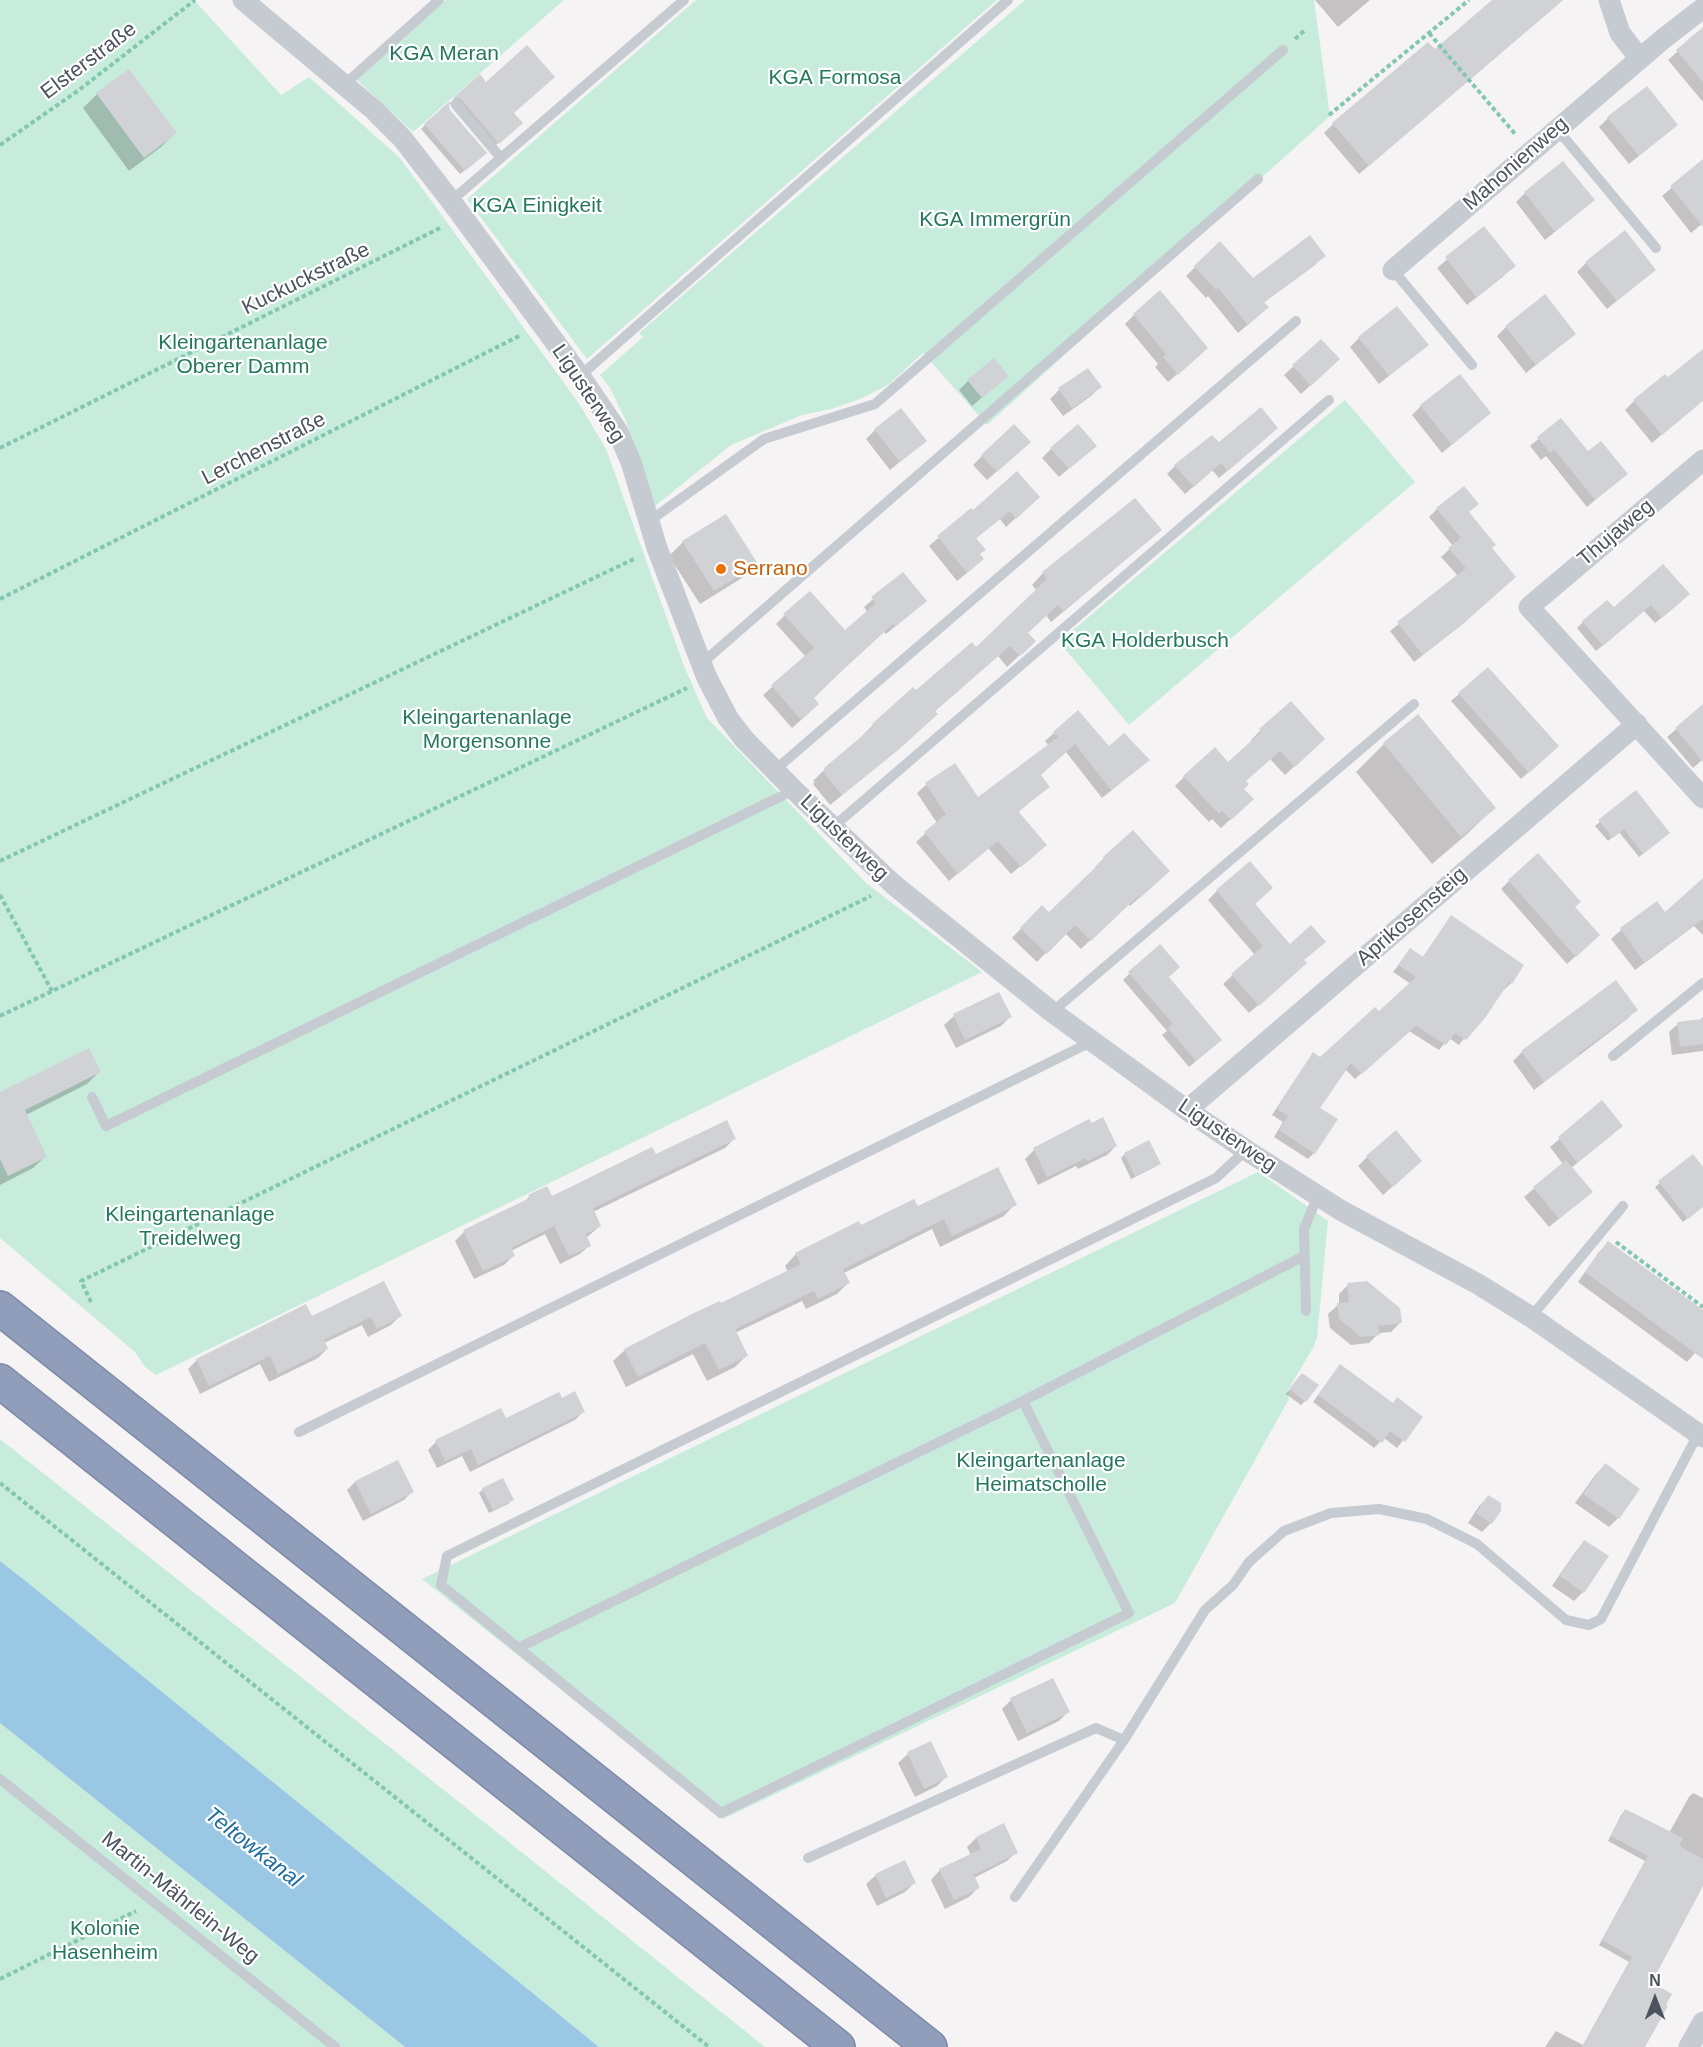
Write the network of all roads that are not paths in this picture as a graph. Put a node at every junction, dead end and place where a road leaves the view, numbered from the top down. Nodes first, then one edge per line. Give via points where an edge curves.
1 (243, 0) edge
2 (439, 0) edge
3 (684, 0) edge
4 (1008, 0) edge
5 (1609, 0) edge
6 (1703, 8) edge
7 (1283, 50) dead end
8 (1640, 59) junction
9 (344, 85) junction
10 (456, 105) dead end
11 (1557, 129) junction
12 (501, 158) junction
13 (1258, 179) dead end
14 (457, 209) junction
15 (1656, 248) dead end
16 (1393, 270) joint
17 (1296, 321) dead end
18 (1472, 365) dead end
19 (580, 376) junction
20 (1329, 400) dead end
21 (1703, 460) edge
22 (648, 522) junction
23 (704, 671) junction
24 (1414, 704) dead end
25 (1636, 724) junction
26 (775, 770) junction
27 (794, 790) junction
28 (1703, 798) edge
29 (833, 827) junction
30 (1703, 982) edge
31 (1053, 1012) junction
32 (1093, 1041) junction
33 (1613, 1056) dead end
34 (92, 1096) dead end
35 (1187, 1110) junction
36 (1246, 1150) junction
37 (1317, 1196) junction
38 (1623, 1206) dead end
39 (1304, 1256) junction
40 (0, 1308) edge
41 (1306, 1311) dead end
42 (1531, 1317) junction
43 (0, 1381) edge
44 (1023, 1401) junction
45 (299, 1432) dead end
46 (1700, 1436) edge
47 (518, 1648) junction
48 (1124, 1740) junction
49 (0, 1779) edge
50 (808, 1858) dead end
51 (1015, 1897) dead end
52 (1703, 2022) edge
53 (335, 2047) edge
54 (837, 2047) edge
55 (930, 2047) edge
56 (1689, 2047) edge

1 - 9 street, Ligusterweg
2 - 9 lane
3 - 12 lane
4 - 19 lane
5 - 8 street via 1620,33
6 - 8 street, Mahonienweg
7 - 22 lane via 875,404 764,439
8 - 11 street, Mahonienweg
9 - 14 street, Ligusterweg via 402,138
10 - 12 lane
11 - 15 lane
11 - 16 street, Mahonienweg
12 - 14 lane
13 - 23 lane
14 - 19 street, Ligusterweg
16 - 18 lane
17 - 26 lane
19 - 22 street, Ligusterweg via 618,432
20 - 29 lane
21 - 25 street, Thujaweg via 1529,607
22 - 23 street, Ligusterweg
23 - 26 street, Ligusterweg via 728,718
24 - 31 lane
25 - 28 street
25 - 35 street, Aprikosensteig
26 - 27 street, Ligusterweg
27 - 29 street, Ligusterweg
27 - 34 lane via 106,1126
29 - 31 street, Ligusterweg via 894,885
30 - 33 lane
31 - 32 street, Ligusterweg
32 - 35 street, Ligusterweg
32 - 45 lane
35 - 36 street, Ligusterweg
36 - 37 street, Ligusterweg
36 - 47 lane via 1216,1178 447,1556 441,1585
37 - 39 lane via 1304,1229
37 - 42 street, Ligusterweg
38 - 42 lane
39 - 41 lane
39 - 44 lane
40 - 55 highway
42 - 46 street, Ligusterweg
43 - 54 highway
44 - 47 lane
44 - 47 lane via 1129,1613 732,1808 721,1813
46 - 48 lane via 1601,1619 1589,1625 1566,1620 1477,1544 1427,1519 1379,1509 1330,1513 1284,1531 1205,1610
48 - 50 lane via 1096,1728
48 - 51 lane
49 - 53 lane, Martin-Mährlein-Weg
52 - 56 street

